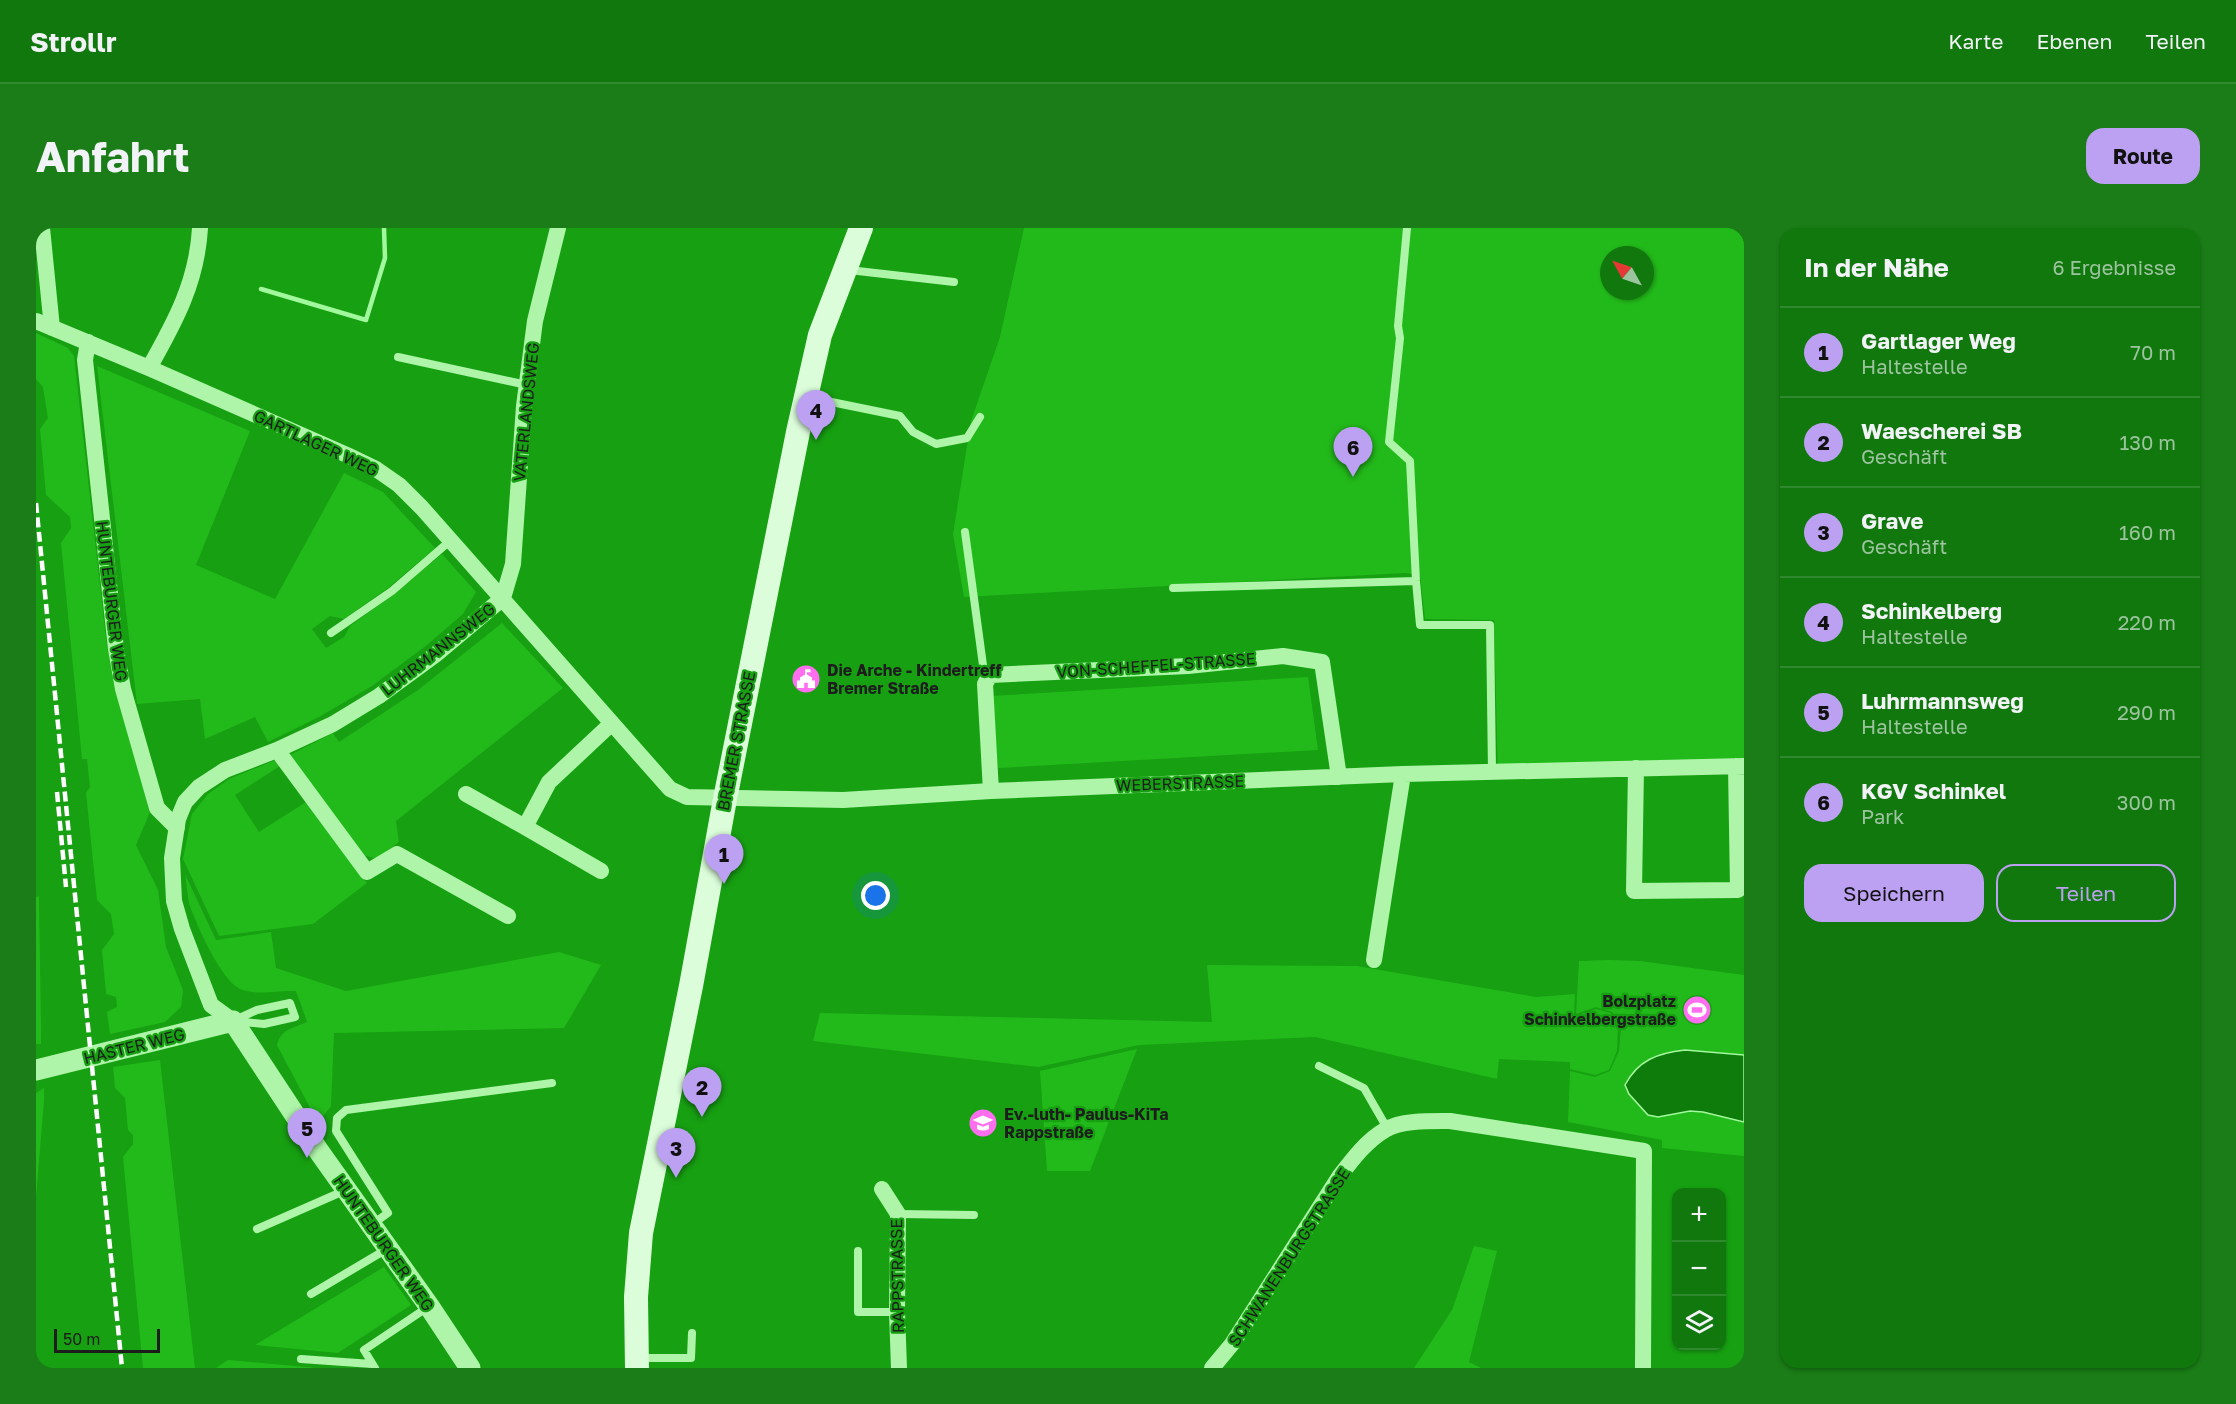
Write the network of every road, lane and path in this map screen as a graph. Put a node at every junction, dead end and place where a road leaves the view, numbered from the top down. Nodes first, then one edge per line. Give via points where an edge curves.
1 (42, 228) edge
2 (200, 228) edge
3 (558, 228) edge
4 (861, 228) edge
5 (1407, 228) edge
6 (845, 270) junction
7 (954, 282) dead end
8 (36, 321) edge
9 (52, 327) junction
10 (88, 342) junction
11 (398, 357) dead end
12 (149, 368) junction
13 (526, 385) junction
14 (806, 397) junction
15 (980, 417) dead end
16 (965, 532) dead end
17 (451, 540) junction
18 (1416, 581) junction
19 (1173, 588) dead end
20 (503, 598) junction
21 (331, 633) dead end
22 (985, 684) junction
23 (612, 723) junction
24 (277, 750) junction
25 (1740, 766) edge
26 (1636, 768) junction
27 (1492, 771) junction
28 (1403, 774) junction
29 (1339, 777) junction
30 (991, 791) junction
31 (466, 794) dead end
32 (725, 799) junction
33 (525, 827) junction
34 (177, 828) junction
35 (601, 871) dead end
36 (508, 916) dead end
37 (1374, 960) dead end
38 (233, 1021) junction
39 (1319, 1066) dead end
40 (36, 1070) edge
41 (552, 1083) dead end
42 (1387, 1128) junction
43 (882, 1189) dead end
44 (346, 1190) junction
45 (898, 1214) junction
46 (974, 1215) dead end
47 (370, 1225) junction
48 (257, 1229) dead end
49 (387, 1249) junction
50 (858, 1251) dead end
51 (311, 1294) dead end
52 (429, 1306) junction
53 (897, 1312) junction
54 (692, 1333) dead end
55 (301, 1359) dead end
56 (637, 1363) edge
57 (373, 1366) edge
58 (470, 1368) edge
59 (899, 1368) edge
60 (1212, 1368) edge
61 (1643, 1368) edge

1 - 9 street
2 - 12 street via 195,270 176,321
3 - 13 street, VATERLANDSWEG via 535,321
4 - 6 main road, BREMER STRASSE
5 - 18 lane via 1389,442 1410,461
6 - 7 lane
6 - 14 main road, BREMER STRASSE via 820,335
8 - 9 street, GARTLAGER WEG
9 - 10 street, GARTLAGER WEG
10 - 12 street, GARTLAGER WEG
10 - 34 street, HUNTEBURGER WEG via 85,360 123,689 157,808
11 - 13 lane
12 - 17 street, GARTLAGER WEG via 376,469 399,485
13 - 20 street, VATERLANDSWEG via 513,564
14 - 15 lane via 900,416 913,432 936,444 967,438
14 - 32 main road, BREMER STRASSE
16 - 22 lane
17 - 20 street, GARTLAGER WEG
17 - 21 lane via 392,591
18 - 19 lane
18 - 27 lane via 1420,625 1490,625
20 - 23 street, GARTLAGER WEG
20 - 24 street, LUHRMANNSWEG via 379,696 333,724
22 - 29 street, VON-SCHEFFEL-STRASSE via 990,675 1188,666 1283,656 1322,662
22 - 30 street
23 - 32 street, GARTLAGER WEG via 670,789 687,797
23 - 33 street via 549,782
24 - 34 street, LUHRMANNSWEG via 225,770 199,787 185,802
24 - 36 street via 368,872 397,854
25 - 26 street, WEBERSTRASSE
25 - 26 street, WEBERSTRASSE via 1738,890 1634,891
26 - 27 street, WEBERSTRASSE
27 - 28 street, WEBERSTRASSE
28 - 29 street, WEBERSTRASSE
28 - 37 street
29 - 30 street, WEBERSTRASSE
30 - 32 street, WEBERSTRASSE via 843,800
31 - 33 street
32 - 56 main road, BREMER STRASSE via 641,1233 636,1297
33 - 35 street
34 - 38 street, HUNTEBURGER WEG via 172,858 174,901 182,929 211,1005
38 - 38 lane, HASTER WEG via 264,1024 295,1017 290,1003
38 - 40 street, HASTER WEG
38 - 44 street, HUNTEBURGER WEG
39 - 42 lane via 1364,1088
41 - 47 lane via 346,1110 337,1118 336,1131 388,1213
42 - 60 street, SCHWANENBURGSTRASSE via 1339,1177 1232,1344
42 - 61 street via 1420,1121 1450,1121 1644,1151
43 - 45 street, RAPPSTRASSE
44 - 47 street, HUNTEBURGER WEG
44 - 48 lane
45 - 46 lane
45 - 53 street, RAPPSTRASSE
47 - 49 street, HUNTEBURGER WEG
49 - 51 lane
49 - 52 street, HUNTEBURGER WEG
50 - 53 lane via 858,1312
52 - 57 lane via 364,1350
52 - 58 street, HUNTEBURGER WEG
53 - 59 street, RAPPSTRASSE
54 - 56 lane via 691,1358
55 - 57 lane

